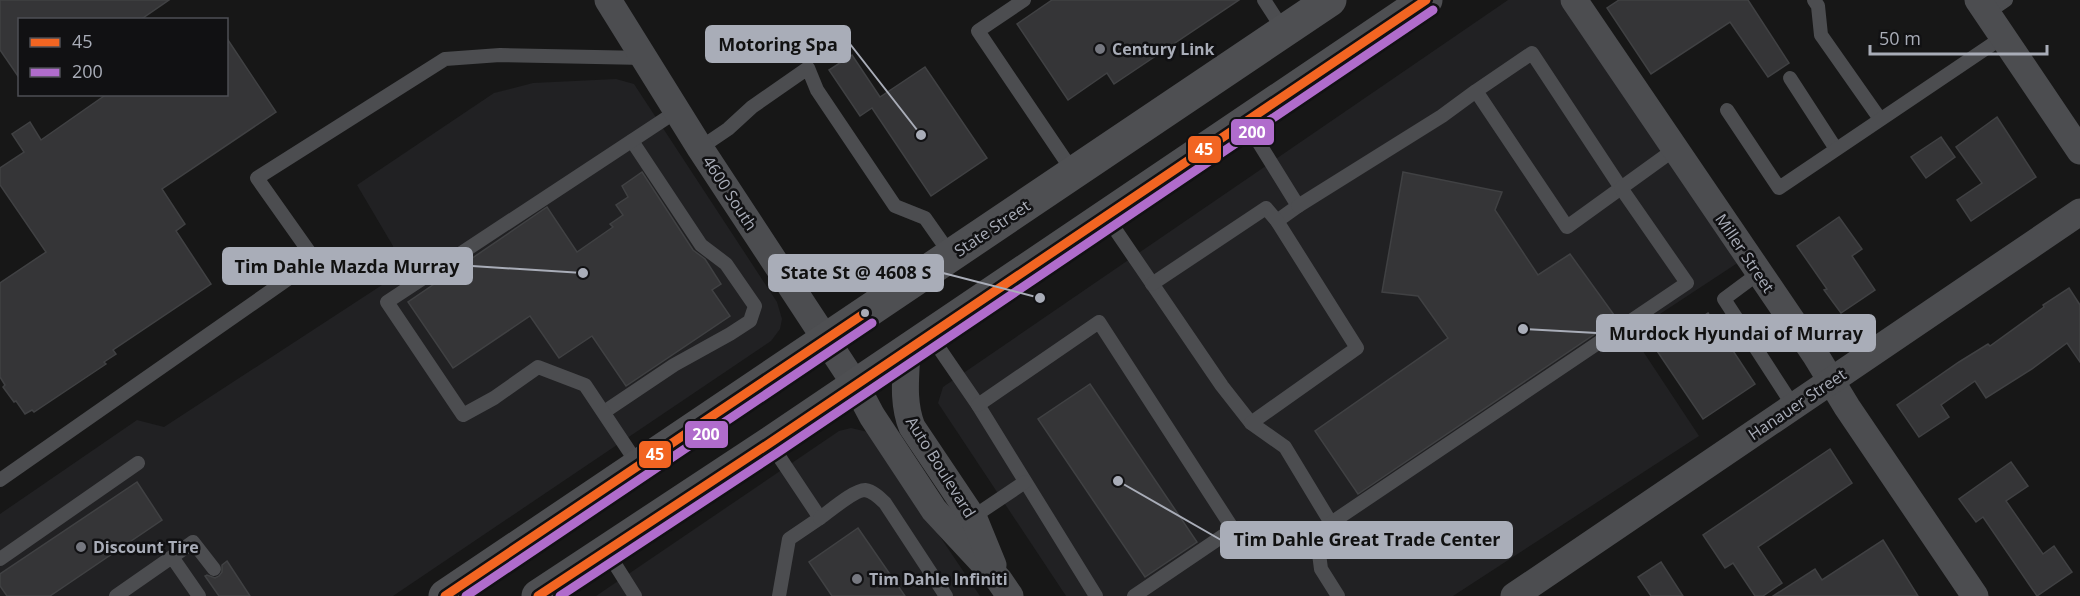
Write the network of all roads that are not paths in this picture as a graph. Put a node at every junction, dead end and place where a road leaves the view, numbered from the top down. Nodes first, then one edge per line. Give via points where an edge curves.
1 (1024, 0) edge
2 (1264, 0) edge
3 (1330, 0) edge
4 (1426, 0) edge
5 (1574, 0) edge
6 (1814, 0) edge
7 (614, 2) edge
8 (1990, 4) edge
9 (1284, 31) junction
10 (2003, 37) junction
11 (645, 58) junction
12 (1790, 78) dead end
13 (1476, 91) junction
14 (1728, 110) dead end
15 (677, 111) junction
16 (1880, 119) junction
17 (1246, 122) junction
18 (632, 141) junction
19 (700, 148) junction
20 (1675, 149) junction
21 (1836, 149) junction
22 (2080, 151) edge
23 (1074, 173) junction
24 (1621, 188) junction
25 (1298, 206) junction
26 (2080, 212) edge
27 (1106, 216) junction
28 (1277, 221) junction
29 (951, 255) junction
30 (1759, 273) junction
31 (1152, 284) junction
32 (826, 340) junction
33 (918, 342) junction
34 (1831, 382) junction
35 (855, 384) junction
36 (978, 405) junction
37 (1794, 407) junction
38 (604, 412) junction
39 (1251, 423) junction
40 (770, 443) junction
41 (138, 463) dead end
42 (639, 466) junction
43 (0, 480) edge
44 (1025, 482) junction
45 (973, 517) junction
46 (820, 518) junction
47 (1331, 523) junction
48 (606, 550) junction
49 (172, 556) junction
50 (0, 558) edge
51 (214, 570) dead end
52 (1005, 588) edge
53 (116, 596) edge
54 (199, 596) edge
55 (445, 596) edge
56 (538, 596) edge
57 (635, 596) edge
58 (779, 596) edge
59 (946, 596) edge
60 (1096, 596) edge
61 (1134, 596) edge
62 (1338, 596) edge
63 (1514, 596) edge
64 (1975, 596) edge

1 - 23 lane via 978,31
2 - 9 lane
3 - 9 main road, State Street
4 - 17 main road
5 - 20 street, Miller Street
6 - 16 lane via 1821,35
7 - 11 street, 4600 South
8 - 10 street
9 - 23 main road, State Street
10 - 16 lane
10 - 22 street
11 - 15 street, 4600 South
11 - 43 lane via 500,55 445,59 257,178 315,260
12 - 21 lane
13 - 24 lane via 1532,53
13 - 24 lane via 1567,227
13 - 25 lane
14 - 21 lane via 1779,188
15 - 18 lane
15 - 19 street, 4600 South
16 - 21 lane
17 - 25 lane
17 - 27 main road
18 - 38 lane via 701,245 726,264 755,306 750,321
18 - 38 lane via 387,303 463,415 538,367 585,385
19 - 29 lane via 807,68 817,90 895,206 925,218
19 - 32 street, 4600 South
20 - 24 lane
20 - 30 street, Miller Street
23 - 29 main road, State Street
24 - 47 lane via 1687,283
25 - 28 lane
26 - 34 street, Hanauer Street
27 - 31 lane
27 - 33 main road
28 - 31 lane via 1266,208
28 - 39 lane via 1357,348
29 - 32 main road, State Street
30 - 34 street, Miller Street
30 - 37 lane via 1724,299
31 - 39 lane
32 - 35 street, 4600 South
32 - 42 main road, State Street
33 - 35 main road
33 - 36 lane
33 - 45 street, Auto Boulevard via 905,394 908,415 912,427
34 - 37 street, Hanauer Street
34 - 64 street, Miller Street
35 - 40 main road
35 - 52 street, Auto Boulevard via 934,510
36 - 44 lane
36 - 61 lane via 1099,322 1233,530
37 - 63 street, Hanauer Street
38 - 42 lane
39 - 47 lane via 1285,447
40 - 46 lane
40 - 48 main road
41 - 50 lane
42 - 55 main road, State Street
44 - 45 lane
44 - 60 lane
45 - 52 street, Auto Boulevard
46 - 58 lane via 789,539
46 - 59 lane via 856,493 865,490 878,496
47 - 62 lane via 1318,546 1321,569
48 - 56 main road
48 - 57 lane
49 - 51 lane via 193,542
49 - 53 lane
49 - 54 lane

